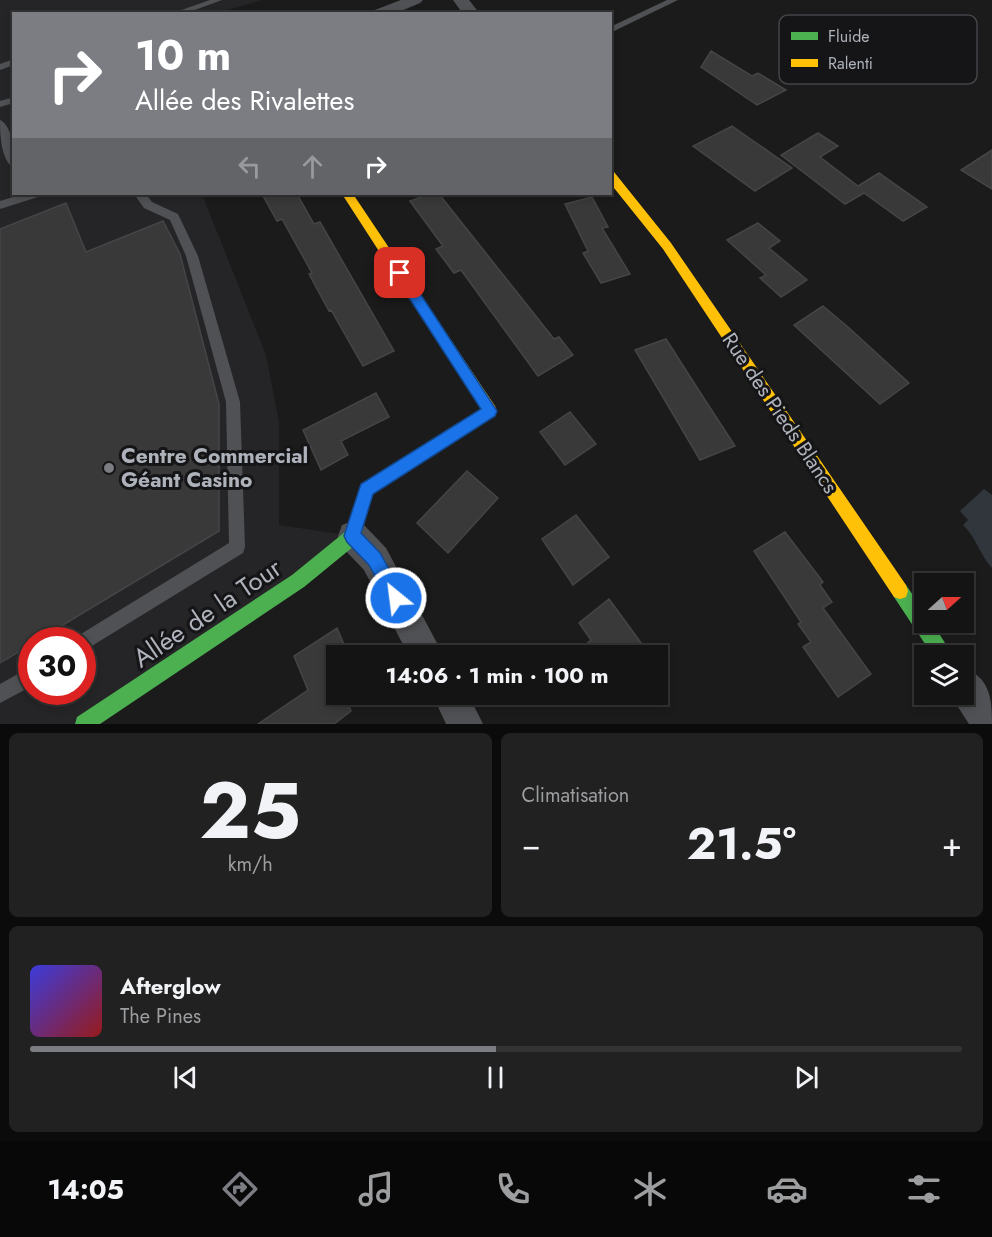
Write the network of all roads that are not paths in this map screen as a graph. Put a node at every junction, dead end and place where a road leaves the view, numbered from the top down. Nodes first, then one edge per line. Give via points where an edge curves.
1 (218, 0) edge
2 (415, 0) edge
3 (461, 0) edge
4 (674, 0) edge
5 (180, 12) edge
6 (383, 12) edge
7 (470, 12) edge
8 (612, 30) edge
9 (0, 123) edge
10 (12, 159) edge
11 (612, 177) edge
12 (27, 195) edge
13 (141, 195) edge
14 (349, 195) edge
15 (0, 205) edge
16 (352, 536) junction
17 (96, 634) edge
18 (421, 645) edge
19 (937, 645) edge
20 (18, 683) edge
21 (0, 694) edge
22 (974, 700) edge
23 (455, 705) edge
24 (84, 724) edge
25 (465, 724) edge
26 (990, 724) edge

1 - 5 lane
2 - 6 street
3 - 7 street
4 - 8 lane
9 - 10 lane
11 - 19 street, Rue des Pieds Blancs via 667,246
12 - 15 lane
13 - 17 lane via 148,205 174,217 192,256 233,402 237,547
14 - 16 street via 490,411 366,489
16 - 18 street via 375,559
16 - 24 street, Allée de la Tour via 298,581
20 - 21 lane
22 - 26 street
23 - 25 street

